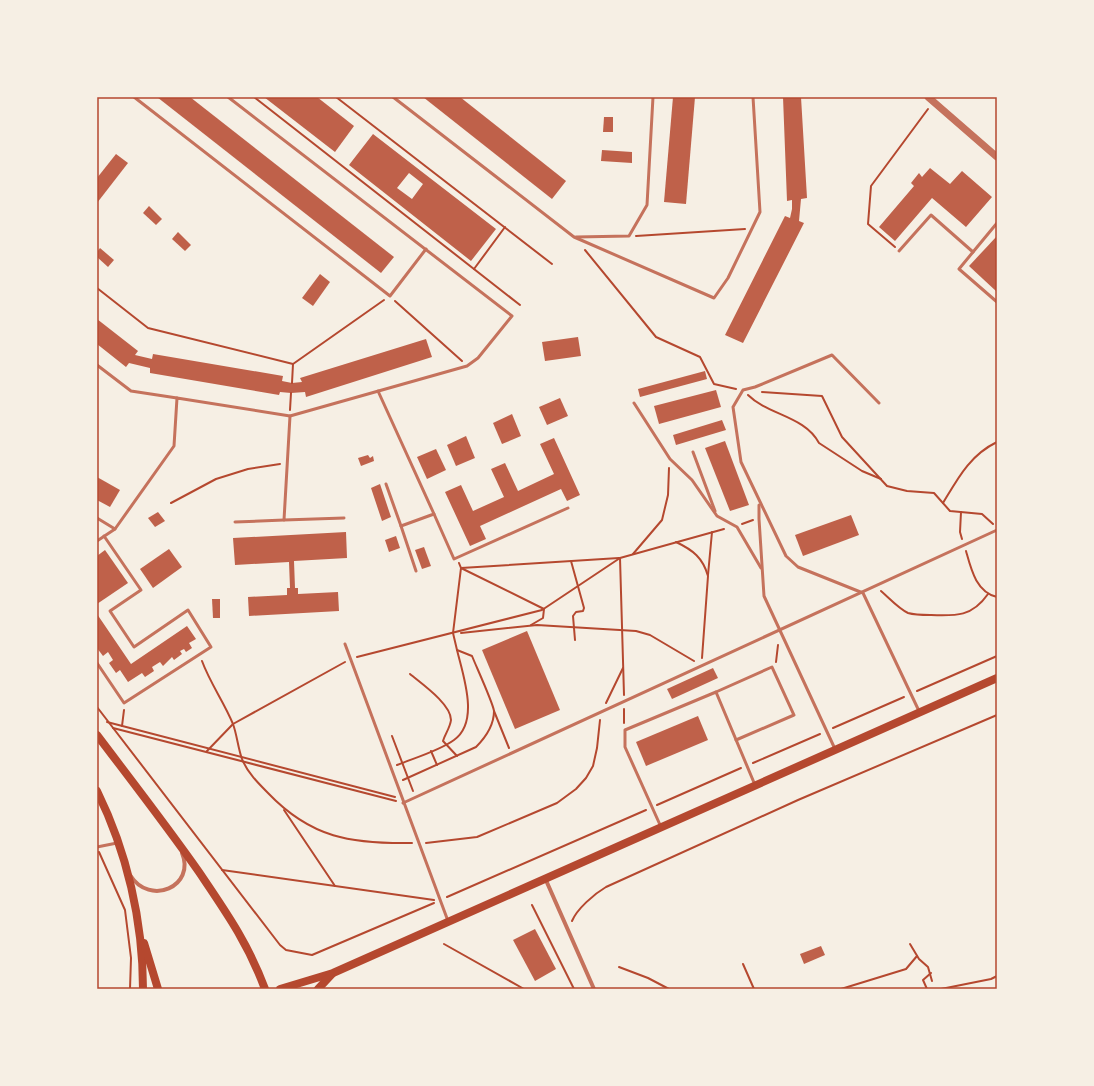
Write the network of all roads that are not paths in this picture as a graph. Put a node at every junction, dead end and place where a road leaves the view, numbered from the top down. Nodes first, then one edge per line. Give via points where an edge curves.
1 (134, 97) edge
2 (228, 97) edge
3 (393, 97) edge
4 (653, 97) edge
5 (753, 97) edge
6 (931, 99) edge
7 (997, 157) edge
8 (997, 223) edge
9 (574, 237) junction
10 (426, 249) junction
11 (899, 251) road end
12 (973, 252) junction
13 (997, 302) edge
14 (97, 365) edge
15 (378, 391) junction
16 (177, 398) junction
17 (634, 403) dead end
18 (879, 403) dead end
19 (290, 416) junction
20 (694, 452) dead end
21 (386, 484) dead end
22 (759, 503) junction
23 (568, 508) dead end
24 (434, 514) junction
25 (717, 516) junction
26 (97, 518) edge
27 (344, 518) dead end
28 (284, 520) junction
29 (235, 522) dead end
30 (401, 526) junction
31 (116, 528) junction
32 (997, 530) edge
33 (104, 536) junction
34 (97, 541) edge
35 (762, 570) junction
36 (416, 571) dead end
37 (863, 593) junction
38 (780, 630) junction
39 (345, 644) dead end
40 (97, 663) edge
41 (997, 678) edge
42 (716, 692) junction
43 (920, 712) junction
44 (97, 735) edge
45 (736, 740) junction
46 (835, 750) junction
47 (755, 785) junction
48 (97, 791) edge
49 (404, 802) junction
50 (661, 827) junction
51 (119, 842) junction
52 (178, 843) junction
53 (97, 847) edge
54 (126, 867) junction
55 (545, 878) junction
56 (448, 921) junction
57 (139, 927) junction
58 (333, 973) junction
59 (142, 989) edge
60 (158, 989) edge
61 (265, 989) edge
62 (280, 989) edge
63 (318, 989) edge
64 (594, 989) edge

1 - 10 lane via 390,296
2 - 10 lane
3 - 9 lane
4 - 9 lane via 647,205 629,236
5 - 9 lane via 760,212 728,278 714,298
6 - 7 street
8 - 12 lane
10 - 15 lane via 512,316 478,358 467,366
11 - 12 lane via 931,215
12 - 13 lane via 959,269
14 - 16 lane via 131,391
15 - 19 lane
15 - 24 lane
16 - 19 lane
16 - 31 lane via 174,446
17 - 25 lane via 670,459 692,480
18 - 22 lane via 832,355 743,390 733,407 741,462
19 - 28 lane
20 - 25 lane
21 - 30 lane
22 - 35 lane
22 - 37 lane via 786,556 798,567
23 - 24 lane via 454,559
24 - 30 lane
25 - 35 lane via 734,526
26 - 31 lane
27 - 28 lane
28 - 29 lane
30 - 36 lane
31 - 33 lane
32 - 37 lane
33 - 34 lane
33 - 40 lane via 141,590 110,611 134,647 188,610 211,646 124,703
35 - 38 lane via 764,596
37 - 38 lane
37 - 43 lane
38 - 46 lane
38 - 49 lane via 624,699 601,712
39 - 49 lane
41 - 43 main road
42 - 45 lane
42 - 45 lane via 772,666 794,715
42 - 50 lane via 625,730 625,747
43 - 46 main road
44 - 52 main road
45 - 47 lane
46 - 47 main road
47 - 50 main road
48 - 51 main road
49 - 56 lane
50 - 55 main road
51 - 53 lane
51 - 54 main road
52 - 54 street via 184,857 184,870 168,890 151,891 142,887 133,879
52 - 61 main road via 245,942
54 - 57 main road
55 - 56 main road
55 - 64 street
56 - 58 main road
57 - 59 main road via 143,966
57 - 60 main road
58 - 62 main road
58 - 63 main road

